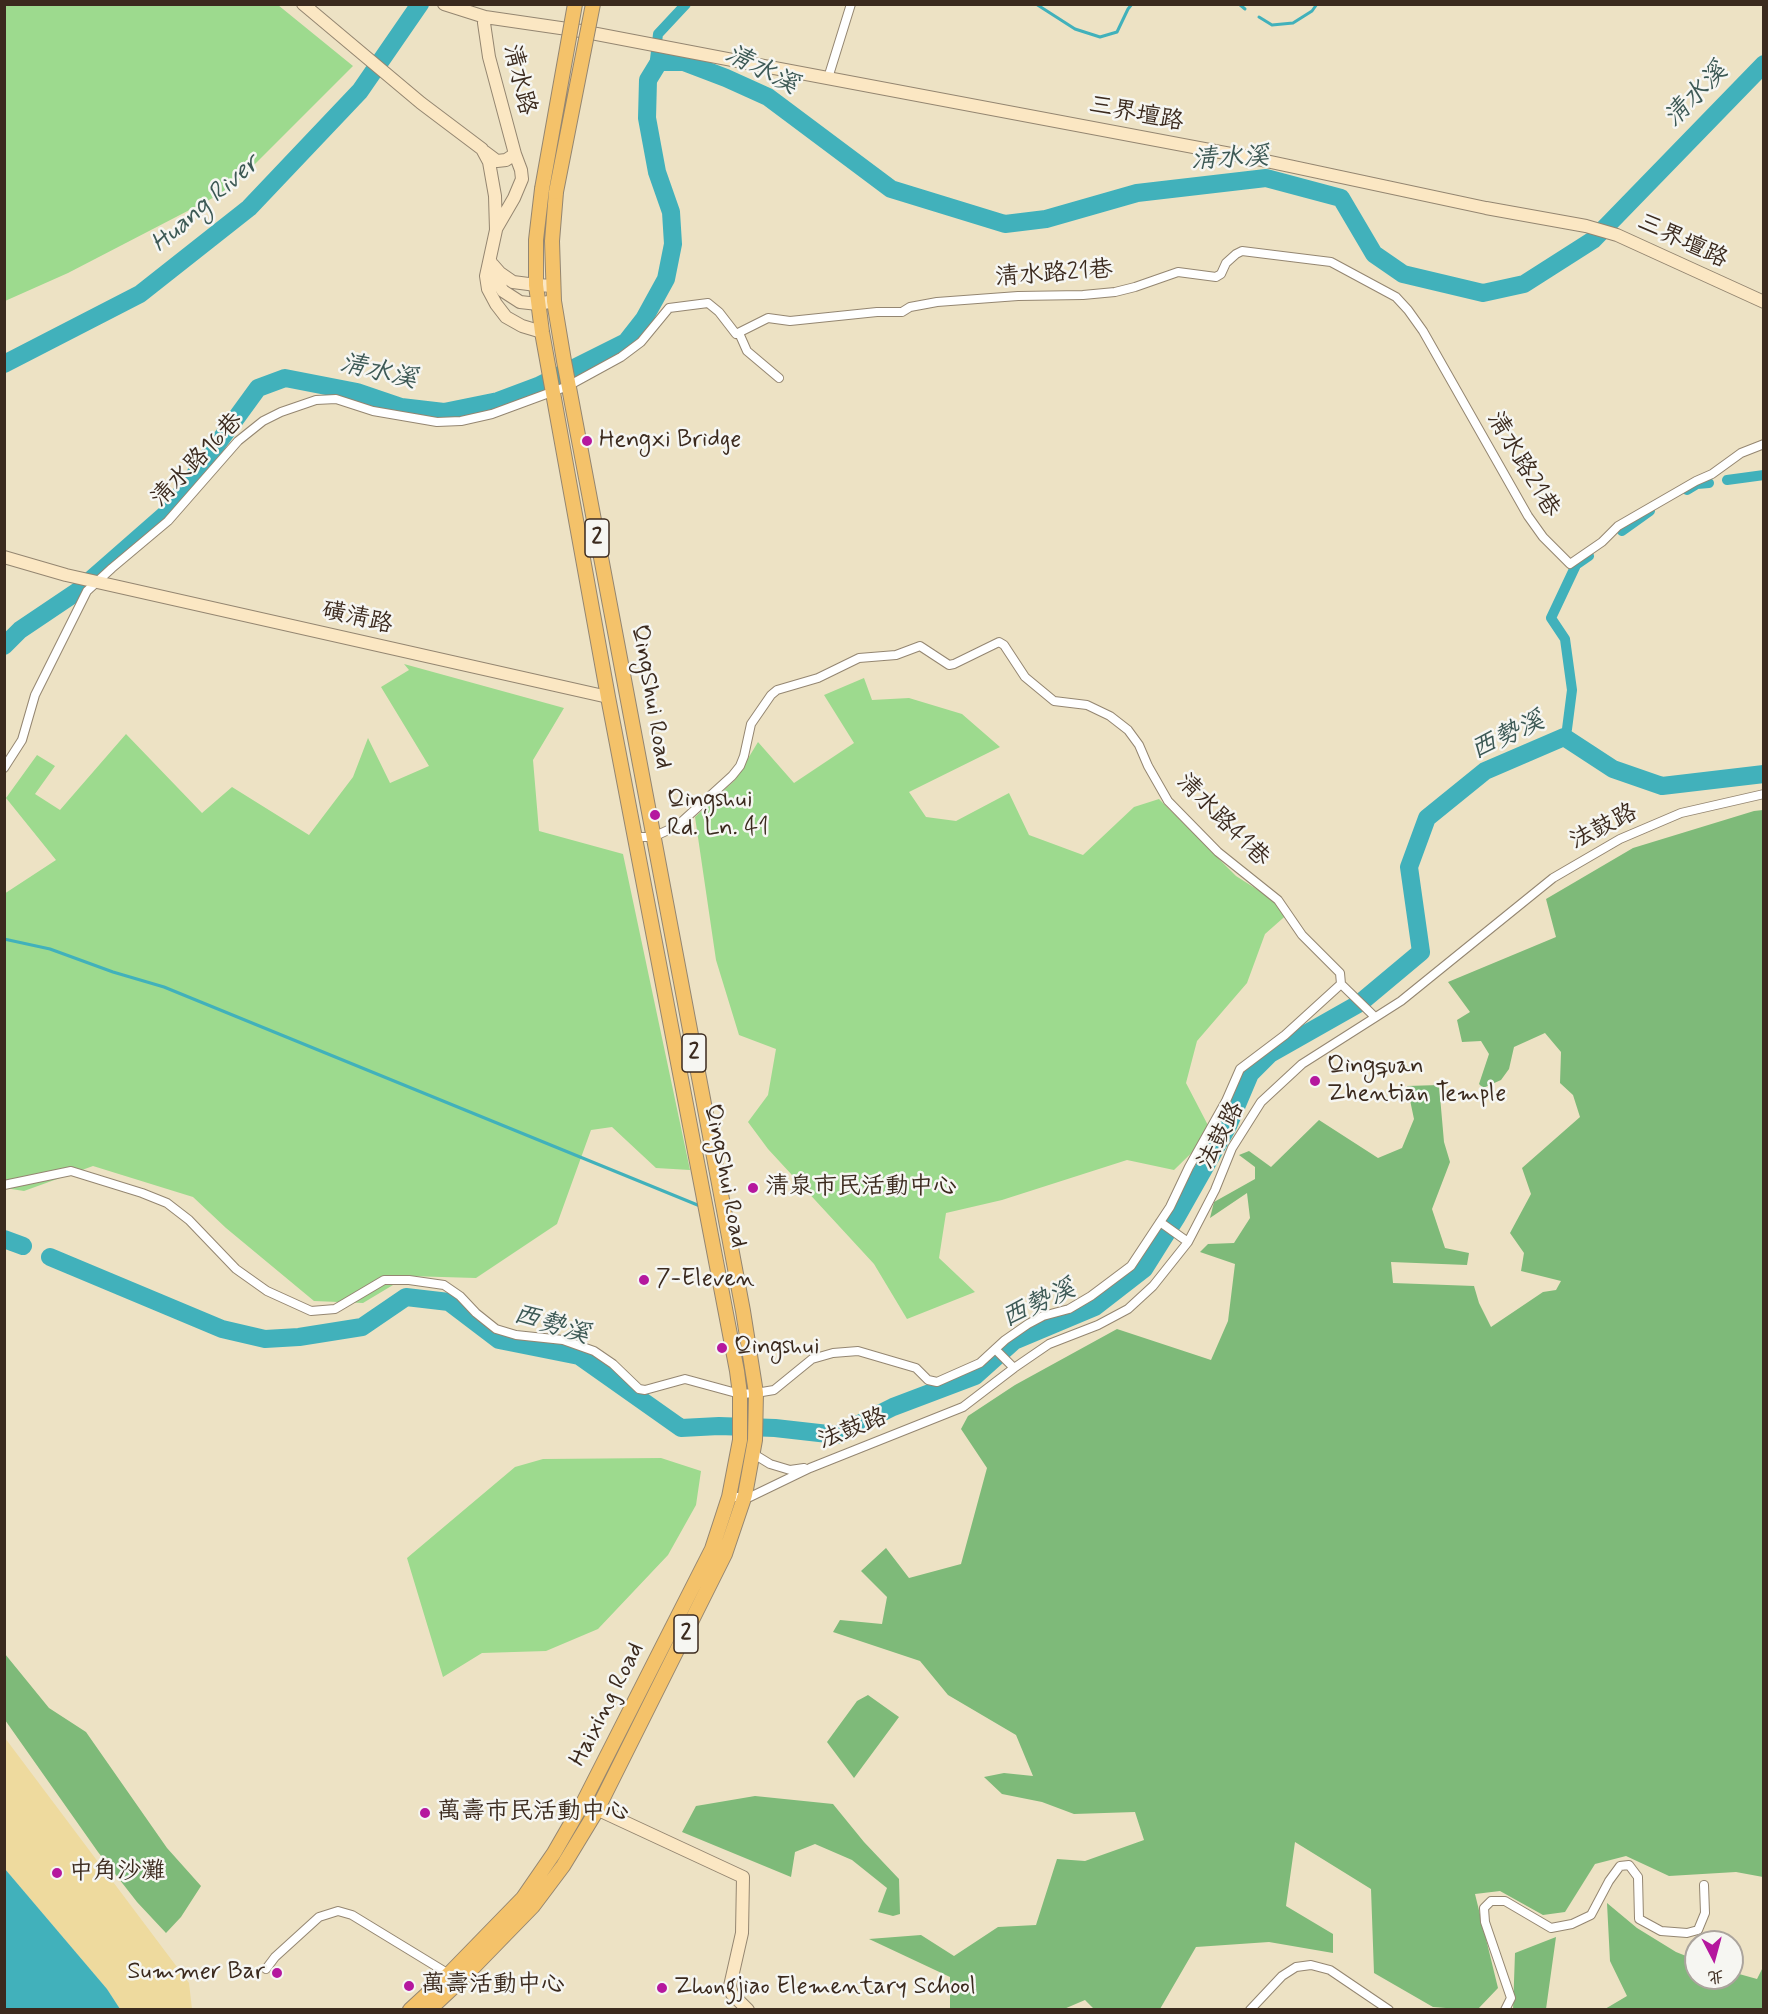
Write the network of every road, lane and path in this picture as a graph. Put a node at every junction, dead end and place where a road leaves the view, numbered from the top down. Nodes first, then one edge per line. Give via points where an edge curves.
1 (303, 4) edge
2 (444, 4) edge
3 (574, 4) edge
4 (593, 4) edge
5 (851, 4) edge
6 (485, 17) junction
7 (828, 78) junction
8 (482, 149) junction
9 (515, 153) junction
10 (496, 230) junction
11 (491, 262) junction
12 (536, 285) junction
13 (554, 285) junction
14 (555, 301) junction
15 (1764, 302) edge
16 (538, 304) junction
17 (542, 332) junction
18 (739, 333) junction
19 (779, 378) dead end
20 (568, 384) junction
21 (552, 388) junction
22 (1764, 444) edge
23 (4, 557) edge
24 (96, 581) junction
25 (626, 696) junction
26 (608, 697) junction
27 (4, 768) edge
28 (1764, 794) edge
29 (636, 837) junction
30 (653, 837) junction
31 (1341, 984) junction
32 (1375, 1017) junction
33 (4, 1185) edge
34 (1160, 1222) junction
35 (1188, 1242) junction
36 (995, 1349) junction
37 (1014, 1368) junction
38 (740, 1394) junction
39 (756, 1394) junction
40 (740, 1440) joint
41 (754, 1445) junction
42 (810, 1468) junction
43 (745, 1495) junction
44 (729, 1497) junction
45 (584, 1802) junction
46 (597, 1810) junction
47 (1704, 1885) dead end
48 (266, 1969) dead end
49 (454, 1977) junction
50 (410, 2010) edge
51 (429, 2010) edge
52 (748, 2010) edge
53 (1250, 2010) edge
54 (1389, 2010) edge
55 (1505, 2010) edge

1 - 8 street, 清水路
2 - 6 street
3 - 12 main road, 2, bridge via 542,189
4 - 13 main road, 2, bridge via 556,192
5 - 7 street
6 - 7 street, 三界壇路
6 - 9 street, 清水路 via 489,57
7 - 15 street, 三界壇路 via 1587,226 1617,235
8 - 9 street, 清水路 via 497,161
8 - 10 street, 清水路 via 491,171
9 - 10 street, 清水路 via 522,178
10 - 11 street, 清水路
11 - 12 street via 513,282
11 - 16 street via 503,291 520,302
11 - 17 street, 清水路 via 486,276 496,304 506,317
12 - 13 street
12 - 16 main road, 2
13 - 14 main road, 2
14 - 16 street
14 - 20 main road, 2
16 - 17 main road, 2
17 - 21 main road, 2
18 - 19 street via 747,351
18 - 20 street via 732,332 708,303 669,308 641,342 621,357
18 - 22 street, 清水路21巷 via 768,318 790,321 902,312 937,302 1115,292 1178,272 1216,278 1226,263 1242,251 1331,262 1396,297 1408,310 1528,516 1570,564 1618,526 1712,474 1741,453
20 - 21 street
20 - 25 main road, QingShui Road / 2
21 - 24 street, 清水路16巷 via 492,414 461,421 438,422 373,411 336,399 315,400 281,412 238,441 168,521
21 - 26 main road, QingShui Road / 2
23 - 24 street, 磺清路
24 - 26 street, 磺清路
24 - 27 street, 清水路16巷 via 51,660 34,695 22,740
25 - 26 street
25 - 30 main road, QingShui Road / 2
26 - 29 main road, QingShui Road / 2
28 - 32 street, 法鼓路 via 1681,813 1620,839 1553,878 1401,1001
29 - 30 street, 清水路41巷
29 - 38 main road, QingShui Road / 2
30 - 31 street, 清水路41巷 via 677,826 732,776 744,756 751,724 777,690 818,678 860,658 896,655 920,646 954,664 999,642 1025,677 1054,701 1088,705 1128,730 1168,801 1218,852 1278,900 1302,935 1340,972
30 - 39 main road, QingShui Road / 2
31 - 32 street, 清水路41巷
31 - 34 street via 1240,1069
32 - 35 street, 法鼓路 via 1302,1064 1261,1102 1232,1148
33 - 38 street via 71,1171 167,1203 236,1269 267,1291 311,1311 335,1309 384,1280 444,1285 496,1329 563,1340 594,1351 639,1389 685,1379
34 - 35 street
34 - 36 street via 1131,1266 1091,1296 1028,1324
35 - 37 street, 法鼓路 via 1153,1286 1128,1309 1049,1344
36 - 37 street
36 - 39 street via 980,1363 937,1382 928,1380 916,1368 858,1351 833,1353 812,1359 774,1390
37 - 42 street, 法鼓路 via 963,1407
38 - 39 street
38 - 40 main road, QingShui Road / 2
39 - 41 main road, QingShui Road / 2
40 - 44 main road, Haixing Road / 2
41 - 42 street via 770,1464 790,1470
41 - 43 main road, Haixing Road / 2
42 - 43 street, 法鼓路 via 750,1497
43 - 44 street, 法鼓路
43 - 46 main road, Haixing Road / 2 via 725,1554
44 - 45 main road, Haixing Road / 2 via 712,1549
45 - 46 street
45 - 49 main road, Haixing Road / 2 via 523,1898
46 - 49 main road, Haixing Road / 2 via 533,1906
46 - 52 street via 743,1877 742,1933 730,1986 732,1994
47 - 55 street via 1705,1913 1698,1930 1687,1933 1661,1931 1639,1919 1638,1876 1629,1865 1620,1866 1591,1915 1572,1924 1551,1928 1505,1901 1491,1901 1484,1908 1485,1922 1510,1998
48 - 49 street via 319,1917 338,1911 352,1915
49 - 50 main road, Haixing Road / 2
49 - 51 main road, Haixing Road / 2
53 - 54 street via 1282,1976 1296,1967 1311,1965 1330,1970

